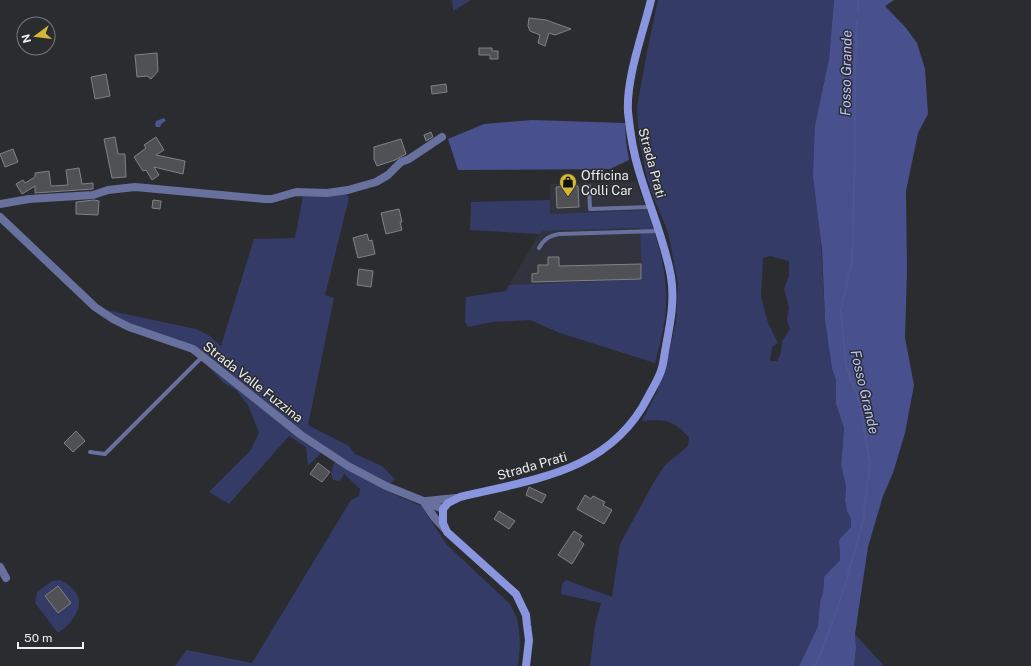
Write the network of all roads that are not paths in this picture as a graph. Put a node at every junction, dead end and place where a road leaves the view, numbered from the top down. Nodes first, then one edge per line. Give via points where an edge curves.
1 (651, 0) edge
2 (442, 137) dead end
3 (589, 186) dead end
4 (0, 204) edge
5 (651, 207) junction
6 (0, 217) edge
7 (659, 231) junction
8 (539, 248) dead end
9 (203, 356) junction
10 (90, 452) dead end
11 (460, 498) junction
12 (423, 501) junction
13 (443, 509) junction
14 (444, 528) junction
15 (0, 567) edge
16 (6, 578) dead end
17 (526, 666) edge

1 - 5 street, Strada Prati via 630,80 628,110 631,138
2 - 4 street via 401,162 388,175 376,182 348,190 327,193 296,192 264,199 135,187 108,190 93,195 29,199
3 - 5 lane via 590,209
5 - 7 street, Strada Prati
6 - 9 street, Strada Valle Fuzzina via 95,307 129,327
7 - 8 lane via 559,234 547,238
7 - 11 street, Strada Prati via 672,278 673,310 661,372 640,413 620,437 586,461 548,476
9 - 10 lane via 105,454
9 - 12 street, Strada Valle Fuzzina via 319,447 386,486
11 - 12 street, Strada Valle Fuzzina
11 - 13 street, Strada Prati via 448,503
12 - 13 street, Strada Valle Fuzzina
12 - 14 street
13 - 14 street
14 - 17 street via 516,594 528,625
15 - 16 street

